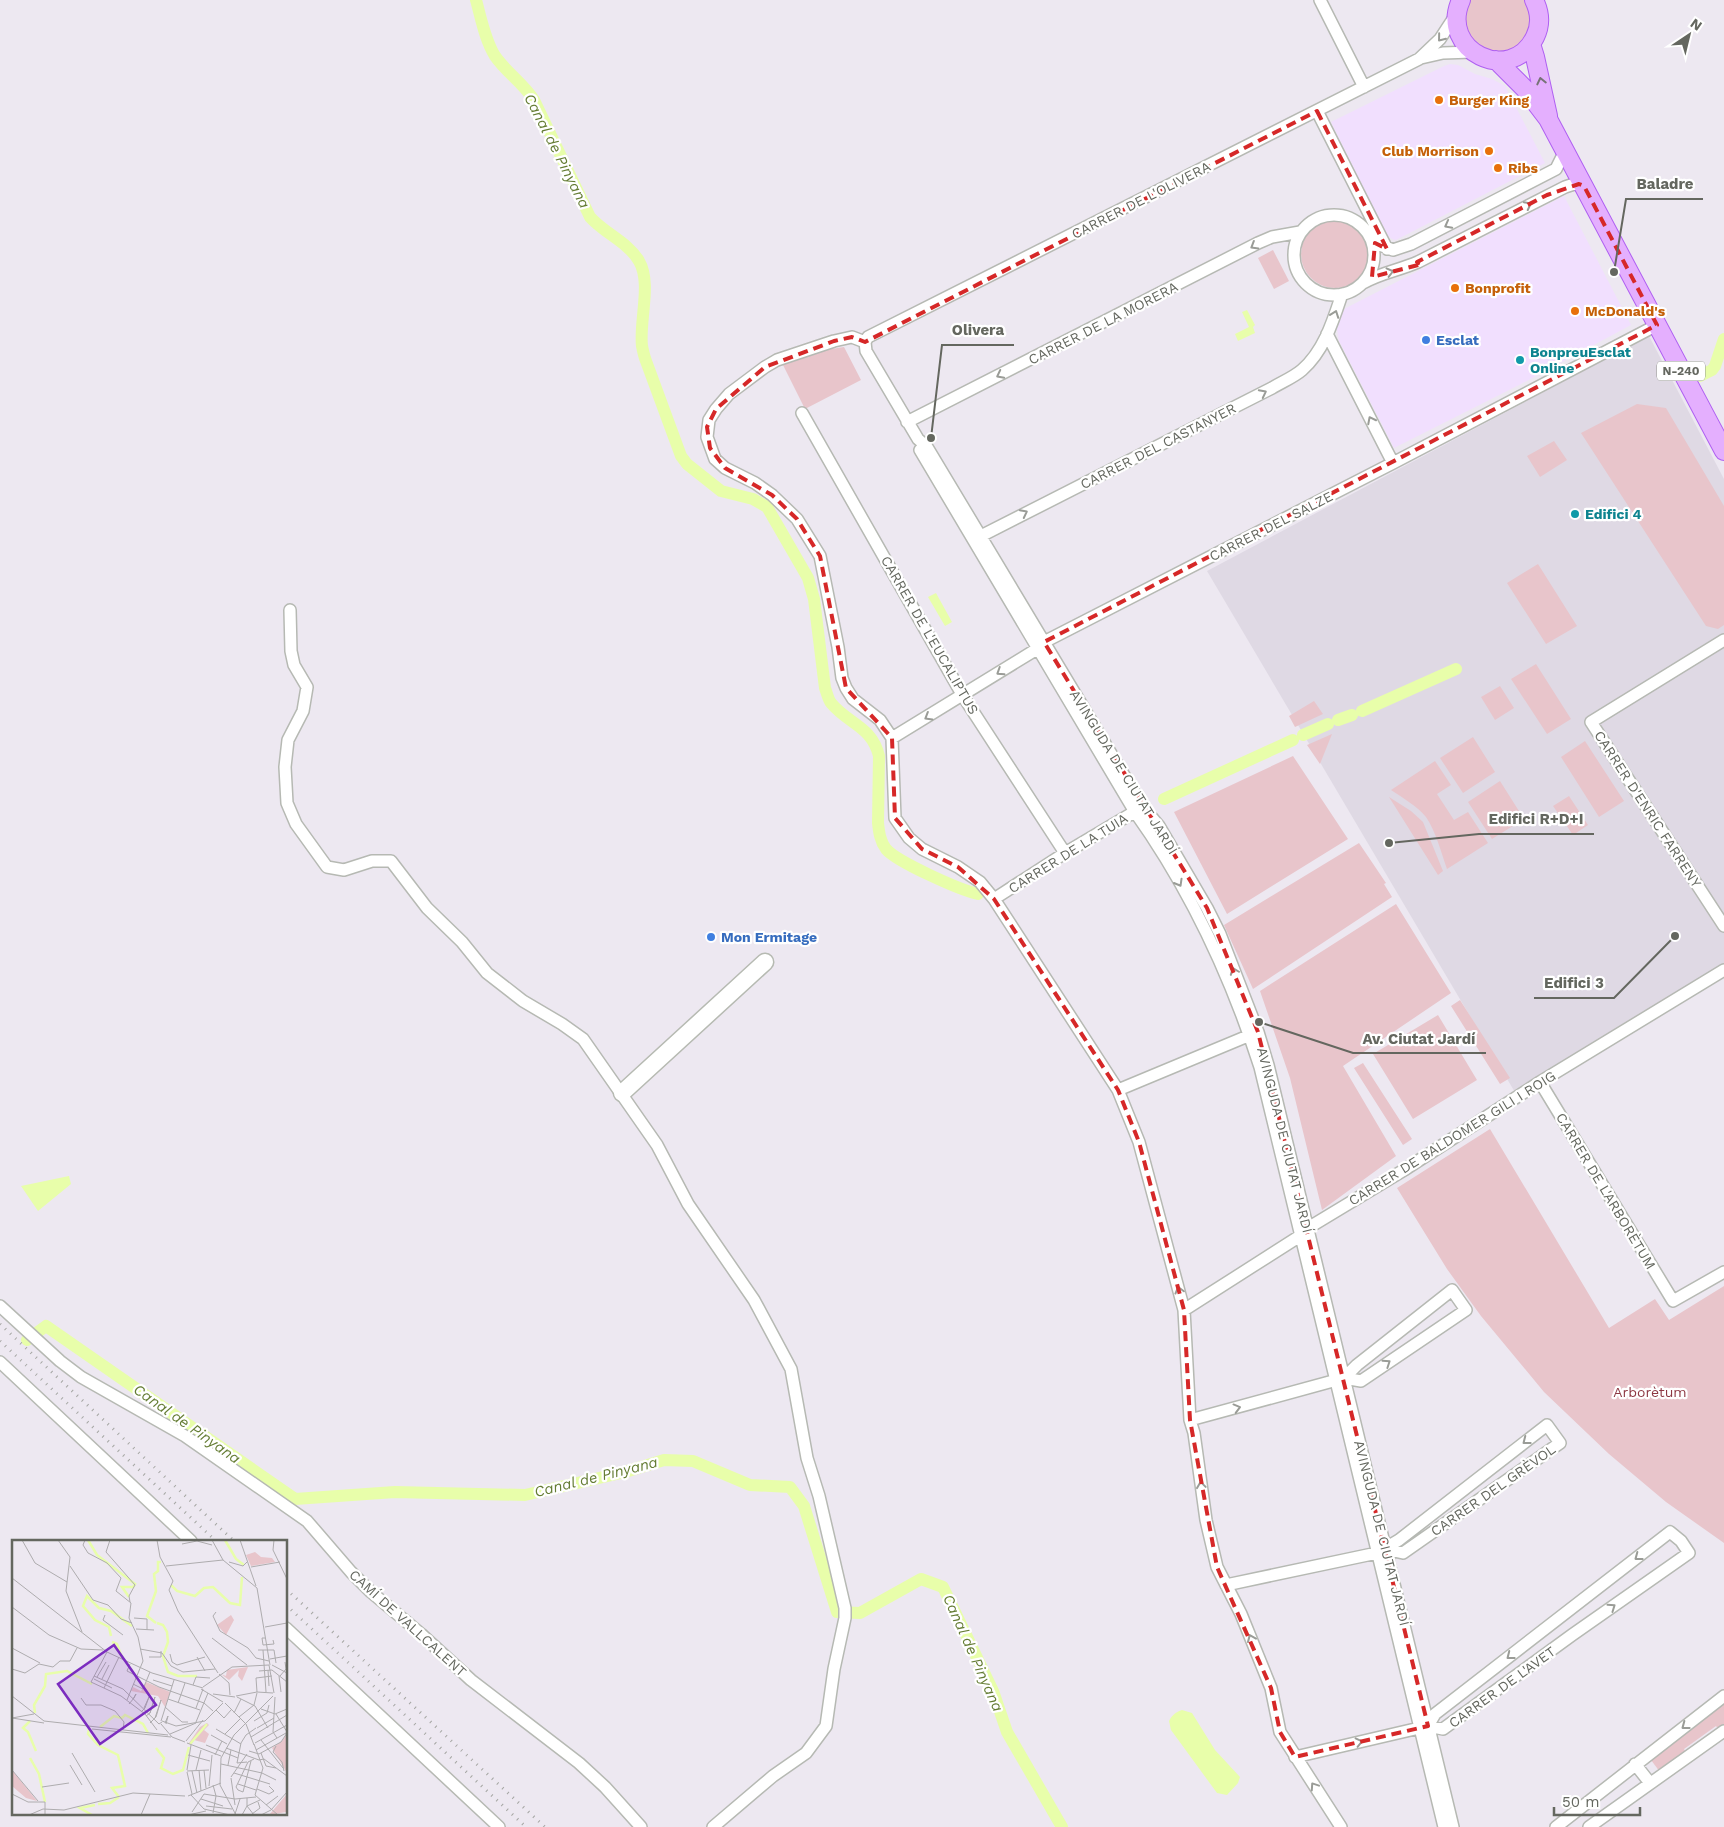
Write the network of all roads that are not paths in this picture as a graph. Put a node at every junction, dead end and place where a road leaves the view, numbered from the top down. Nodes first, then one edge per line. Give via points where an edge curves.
1 (1320, 0) edge
2 (1534, 0) edge
3 (1459, 6) edge
4 (1531, 44) junction
5 (1472, 52) junction
6 (1419, 59) junction
7 (1496, 60) junction
8 (1364, 87) junction
9 (1317, 111) junction
10 (1548, 119) junction
11 (1565, 151) junction
12 (1584, 186) junction
13 (1482, 208) junction
14 (1470, 214) junction
15 (1481, 229) junction
16 (1300, 232) junction
17 (1372, 242) junction
18 (1387, 249) junction
19 (1363, 283) junction
20 (1342, 294) junction
21 (1657, 326) junction
22 (1327, 334) junction
23 (865, 342) junction
24 (802, 413) dead end
25 (907, 422) junction
26 (1724, 451) edge
27 (1393, 463) junction
28 (977, 537) junction
29 (290, 610) dead end
30 (1724, 640) edge
31 (1040, 645) junction
32 (963, 696) junction
33 (892, 738) junction
34 (1139, 809) junction
35 (1065, 853) junction
36 (994, 899) junction
37 (1724, 926) edge
38 (764, 962) dead end
39 (1724, 970) edge
40 (1254, 1034) junction
41 (1540, 1082) junction
42 (1118, 1090) junction
43 (622, 1093) junction
44 (1304, 1232) junction
45 (1724, 1272) edge
46 (0, 1306) edge
47 (1184, 1310) junction
48 (0, 1362) edge
49 (1340, 1380) junction
50 (1190, 1420) junction
51 (190, 1540) edge
52 (1381, 1551) junction
53 (1226, 1585) junction
54 (1559, 1617) junction
55 (288, 1630) edge
56 (1572, 1635) junction
57 (1724, 1696) edge
58 (1424, 1727) junction
59 (1724, 1732) edge
60 (1295, 1757) junction
61 (1635, 1764) junction
62 (1650, 1783) junction
63 (499, 1827) edge
64 (641, 1827) edge
65 (713, 1827) edge
66 (1341, 1827) edge
67 (1444, 1827) edge
68 (1453, 1827) edge
69 (1556, 1827) edge
70 (1589, 1827) edge

1 - 8 street
2 - 4 main road via 1539,25
3 - 5 main road via 1458,31
3 -> 6 street, CARRER DE L'OLIVERA via 1440,39
4 - 7 main road via 1516,56
10 -> 4 main road, N-240
5 - 6 street, CARRER DE L'OLIVERA via 1443,53
5 - 7 main road, N-240
6 - 8 street, CARRER DE L'OLIVERA
7 - 10 main road, N-240 via 1526,90
8 - 9 street, CARRER DE L'OLIVERA
9 - 18 street
9 - 23 street, CARRER DE L'OLIVERA via 868,337
10 - 11 main road, N-240
11 - 12 main road, N-240
11 - 13 street via 1556,169
15 -> 12 street via 1566,187 1574,184
12 - 21 main road, N-240
13 - 14 street
13 - 15 street via 1479,216
14 - 15 street
14 -> 18 street via 1411,244
19 -> 15 street via 1418,262
16 - 17 street via 1320,216 1333,214 1357,221
16 - 20 street via 1294,244 1293,258 1304,283 1329,295
16 -> 25 street, CARRER DE LA MORERA via 1258,243
17 - 18 street
17 - 19 street via 1373,264
19 - 20 street
22 -> 20 street, CARRER DEL CASTANYER
21 - 26 main road, N-240
21 - 27 street, CARRER DEL SALZE
27 -> 22 street
28 -> 22 street, CARRER DEL CASTANYER via 1272,388 1302,370 1316,355
23 - 25 street, AVINGUDA DE CIUTAT JARDÍ via 866,351
23 - 33 street via 852,337 843,339 777,360 765,367 736,388 716,409 709,420 706,436 715,459 772,495 797,519 820,556 842,678 853,698 880,720
24 - 32 street, CARRER DE L'EUCALIPTUS
25 - 28 street, AVINGUDA DE CIUTAT JARDÍ via 918,439 920,450
27 - 31 street, CARRER DEL SALZE
28 - 31 street, AVINGUDA DE CIUTAT JARDÍ
29 - 43 street via 294,665 307,687 303,711 288,740 284,767 287,803 296,824 327,867 344,870 372,861 391,861 427,908 488,973 523,1001 584,1039
30 - 37 street, CARRER D'ENRIC FARRENY via 1591,722
31 -> 32 street, CARRER DEL SALZE
31 - 34 street, AVINGUDA DE CIUTAT JARDÍ
32 -> 33 street, CARRER DEL SALZE
32 - 35 street, CARRER DE L'EUCALIPTUS
33 - 36 street via 895,818 909,838 922,849 980,882
34 - 35 street, CARRER DE LA TUIA
34 - 40 street, AVINGUDA DE CIUTAT JARDÍ via 1200,918
35 - 36 street, CARRER DE LA TUIA
36 - 42 street
38 - 43 street
39 - 41 street, CARRER DE BALDOMER GILI I ROIG
40 - 42 street
40 - 44 street, AVINGUDA DE CIUTAT JARDÍ
41 - 44 street, CARRER DE BALDOMER GILI I ROIG
41 - 45 street, CARRER DE L'ARBORÈTUM via 1672,1301
47 -> 42 street via 1139,1142
43 - 65 street via 657,1145 688,1204 754,1300 791,1369 807,1458 819,1496 845,1613 826,1726 806,1753 773,1776
44 - 47 street, CARRER DE BALDOMER GILI I ROIG
44 - 49 street, AVINGUDA DE CIUTAT JARDÍ
46 - 64 street, CAMÍ DE VALLCALENT via 81,1377 185,1436 307,1521 371,1592 471,1680 579,1763
47 - 50 street
48 - 51 street
49 -> 49 street via 1361,1381 1466,1310 1452,1290
50 -> 49 street
49 - 52 street, AVINGUDA DE CIUTAT JARDÍ
53 -> 50 street via 1217,1567 1206,1520
52 -> 52 street, CARRER DEL GRÈVOL via 1403,1553 1560,1443 1547,1425
52 - 53 street, CARRER DEL GRÈVOL
52 - 58 street, AVINGUDA DE CIUTAT JARDÍ
60 -> 53 street via 1280,1732 1271,1688
54 - 56 street
56 -> 54 street, CARRER DE L'AVET via 1689,1553 1670,1532
54 -> 58 street, CARRER DE L'AVET via 1435,1714
55 - 63 street
56 - 58 street, CARRER DE L'AVET via 1443,1729
57 -> 61 street
60 -> 58 street, CARRER DE L'AVET
58 - 67 street, AVINGUDA DE CIUTAT JARDÍ
58 - 68 street, AVINGUDA DE CIUTAT JARDÍ
59 - 62 street
66 -> 60 street
61 - 62 street
61 - 69 street
62 - 70 street

